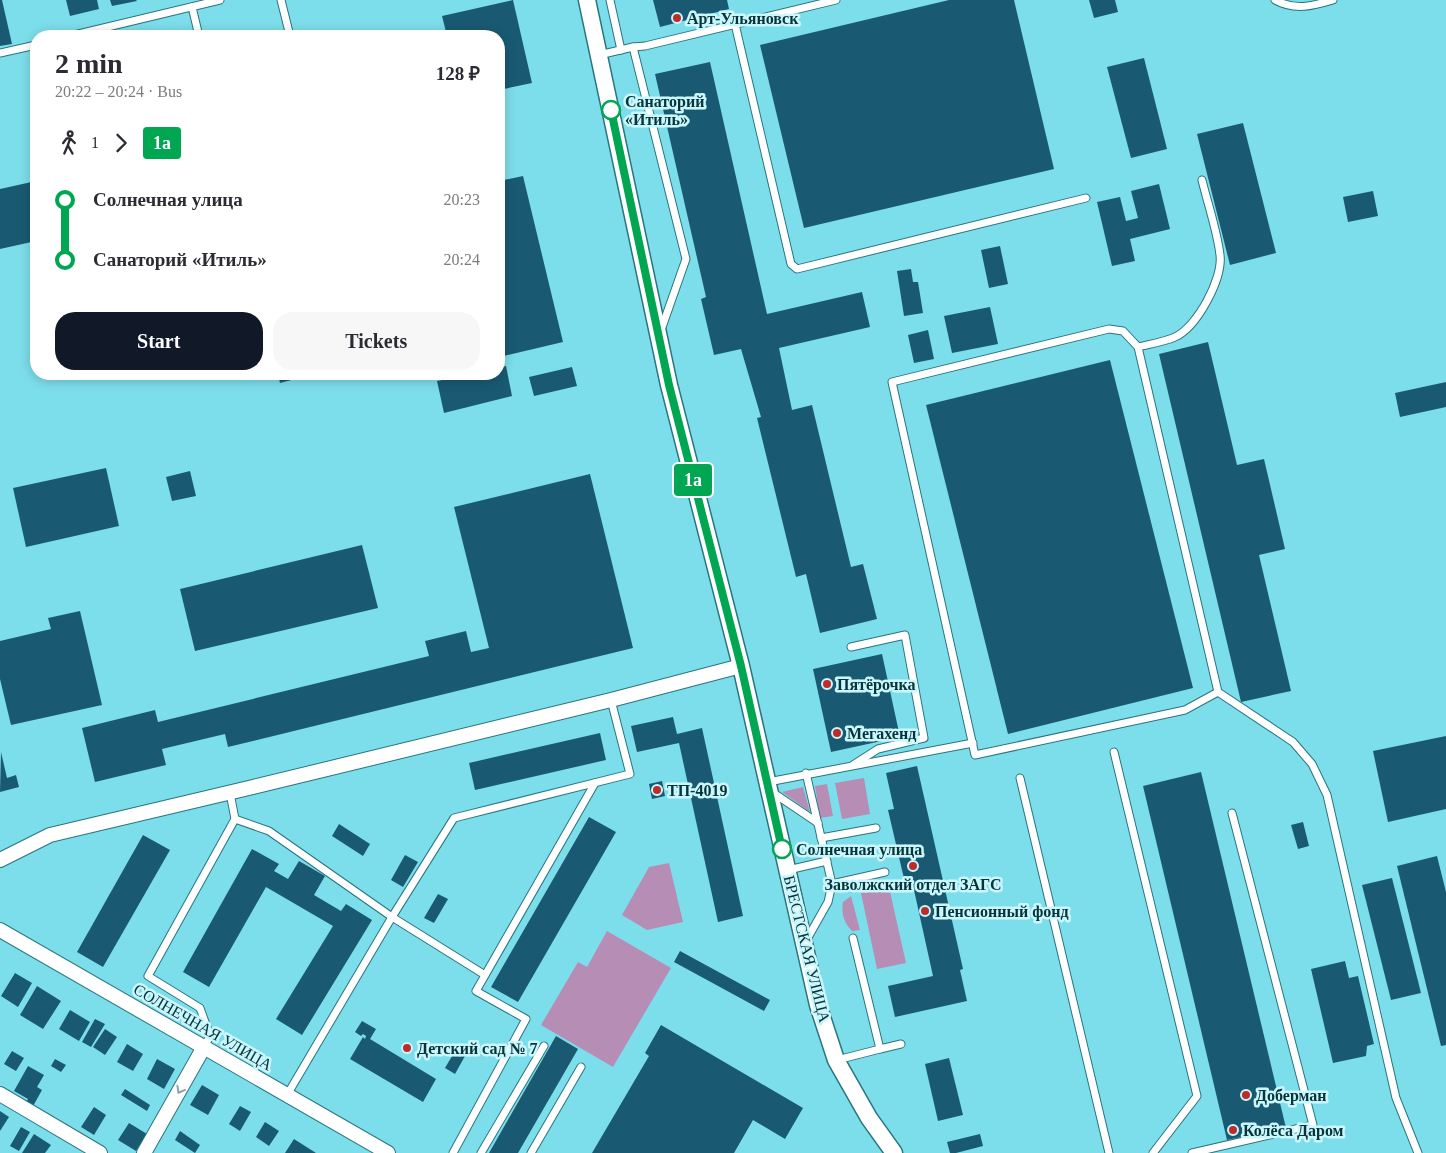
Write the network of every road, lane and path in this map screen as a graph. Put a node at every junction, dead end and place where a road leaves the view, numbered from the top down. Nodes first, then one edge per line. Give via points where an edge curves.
1 (220, 0) edge
2 (281, 0) edge
3 (587, 0) edge
4 (610, 0) edge
5 (836, 0) edge
6 (1275, 0) edge
7 (1333, 0) edge
8 (815, 2) edge
9 (192, 7) junction
10 (735, 24) junction
11 (108, 30) edge
12 (198, 30) edge
13 (288, 30) edge
14 (30, 46) edge
15 (633, 47) junction
16 (621, 50) junction
17 (0, 53) edge
18 (599, 56) junction
19 (1202, 180) dead end
20 (1086, 198) dead end
21 (659, 337) junction
22 (1138, 347) junction
23 (851, 648) dead end
24 (741, 666) junction
25 (1218, 692) junction
26 (611, 700) junction
27 (973, 743) junction
28 (1114, 752) dead end
29 (853, 765) junction
30 (806, 773) junction
31 (1020, 778) dead end
32 (594, 782) junction
33 (768, 786) junction
34 (230, 793) junction
35 (1232, 813) dead end
36 (235, 819) junction
37 (818, 823) junction
38 (876, 828) dead end
39 (821, 838) junction
40 (0, 860) edge
41 (827, 861) junction
42 (788, 870) junction
43 (885, 872) dead end
44 (832, 884) junction
45 (392, 917) junction
46 (0, 930) edge
47 (853, 938) dead end
48 (804, 944) junction
49 (485, 975) junction
50 (901, 1044) dead end
51 (544, 1046) dead end
52 (204, 1047) junction
53 (880, 1049) junction
54 (836, 1060) junction
55 (581, 1067) dead end
56 (0, 1094) edge
57 (287, 1095) junction
58 (100, 1153) edge
59 (144, 1153) edge
60 (388, 1153) edge
61 (453, 1153) edge
62 (481, 1153) edge
63 (531, 1153) edge
64 (894, 1153) edge
65 (1109, 1153) edge
66 (1153, 1153) edge
67 (1192, 1153) edge
68 (1418, 1153) edge

1 - 9 lane
2 - 13 lane
3 - 18 street, БРЕСТСКАЯ УЛИЦА
4 - 16 lane
5 - 8 lane
6 - 7 lane via 1294,7 1309,7
8 - 10 lane
9 - 11 lane
9 - 12 lane
10 - 15 lane
10 - 20 lane via 791,264 797,269
14 - 17 lane
15 - 16 lane
15 - 21 lane via 686,259
16 - 18 lane
18 - 21 street, БРЕСТСКАЯ УЛИЦА
19 - 22 lane via 1221,257 1218,277 1203,310 1188,328 1176,337
21 - 24 street, БРЕСТСКАЯ УЛИЦА
22 - 25 lane
22 - 27 lane via 1123,332 1110,329 892,382
23 - 29 lane via 905,635 924,738 878,749
24 - 26 street
24 - 33 street, БРЕСТСКАЯ УЛИЦА
25 - 27 lane via 1185,710 976,755
25 - 68 lane via 1294,742 1312,764 1327,796 1396,1098
26 - 32 lane via 630,774
26 - 34 street
27 - 29 lane
28 - 66 lane via 1197,1096
29 - 30 lane
30 - 33 lane
30 - 37 lane
31 - 65 lane
32 - 45 lane via 454,818
32 - 49 lane
33 - 37 lane
33 - 42 street, БРЕСТСКАЯ УЛИЦА
34 - 36 lane
34 - 40 street via 50,835
35 - 67 lane via 1313,1125
36 - 45 lane via 269,831
36 - 52 lane via 148,976 200,1008 210,1036
37 - 39 lane
38 - 39 lane
39 - 41 lane
41 - 42 lane
41 - 44 lane
42 - 48 street, БРЕСТСКАЯ УЛИЦА
43 - 44 lane
44 - 48 lane via 828,902
45 - 49 lane
45 - 57 lane
46 - 52 street, СОЛНЕЧНАЯ УЛИЦА
47 - 53 lane
48 - 54 street, БРЕСТСКАЯ УЛИЦА via 818,1005
49 - 61 lane via 476,991 526,1019
50 - 53 lane
51 - 62 lane
52 - 57 street, СОЛНЕЧНАЯ УЛИЦА
52 -> 59 street
53 - 54 lane
54 - 64 street, БРЕСТСКАЯ УЛИЦА via 869,1118
55 - 63 lane
56 - 58 street
57 - 60 street, СОЛНЕЧНАЯ УЛИЦА

